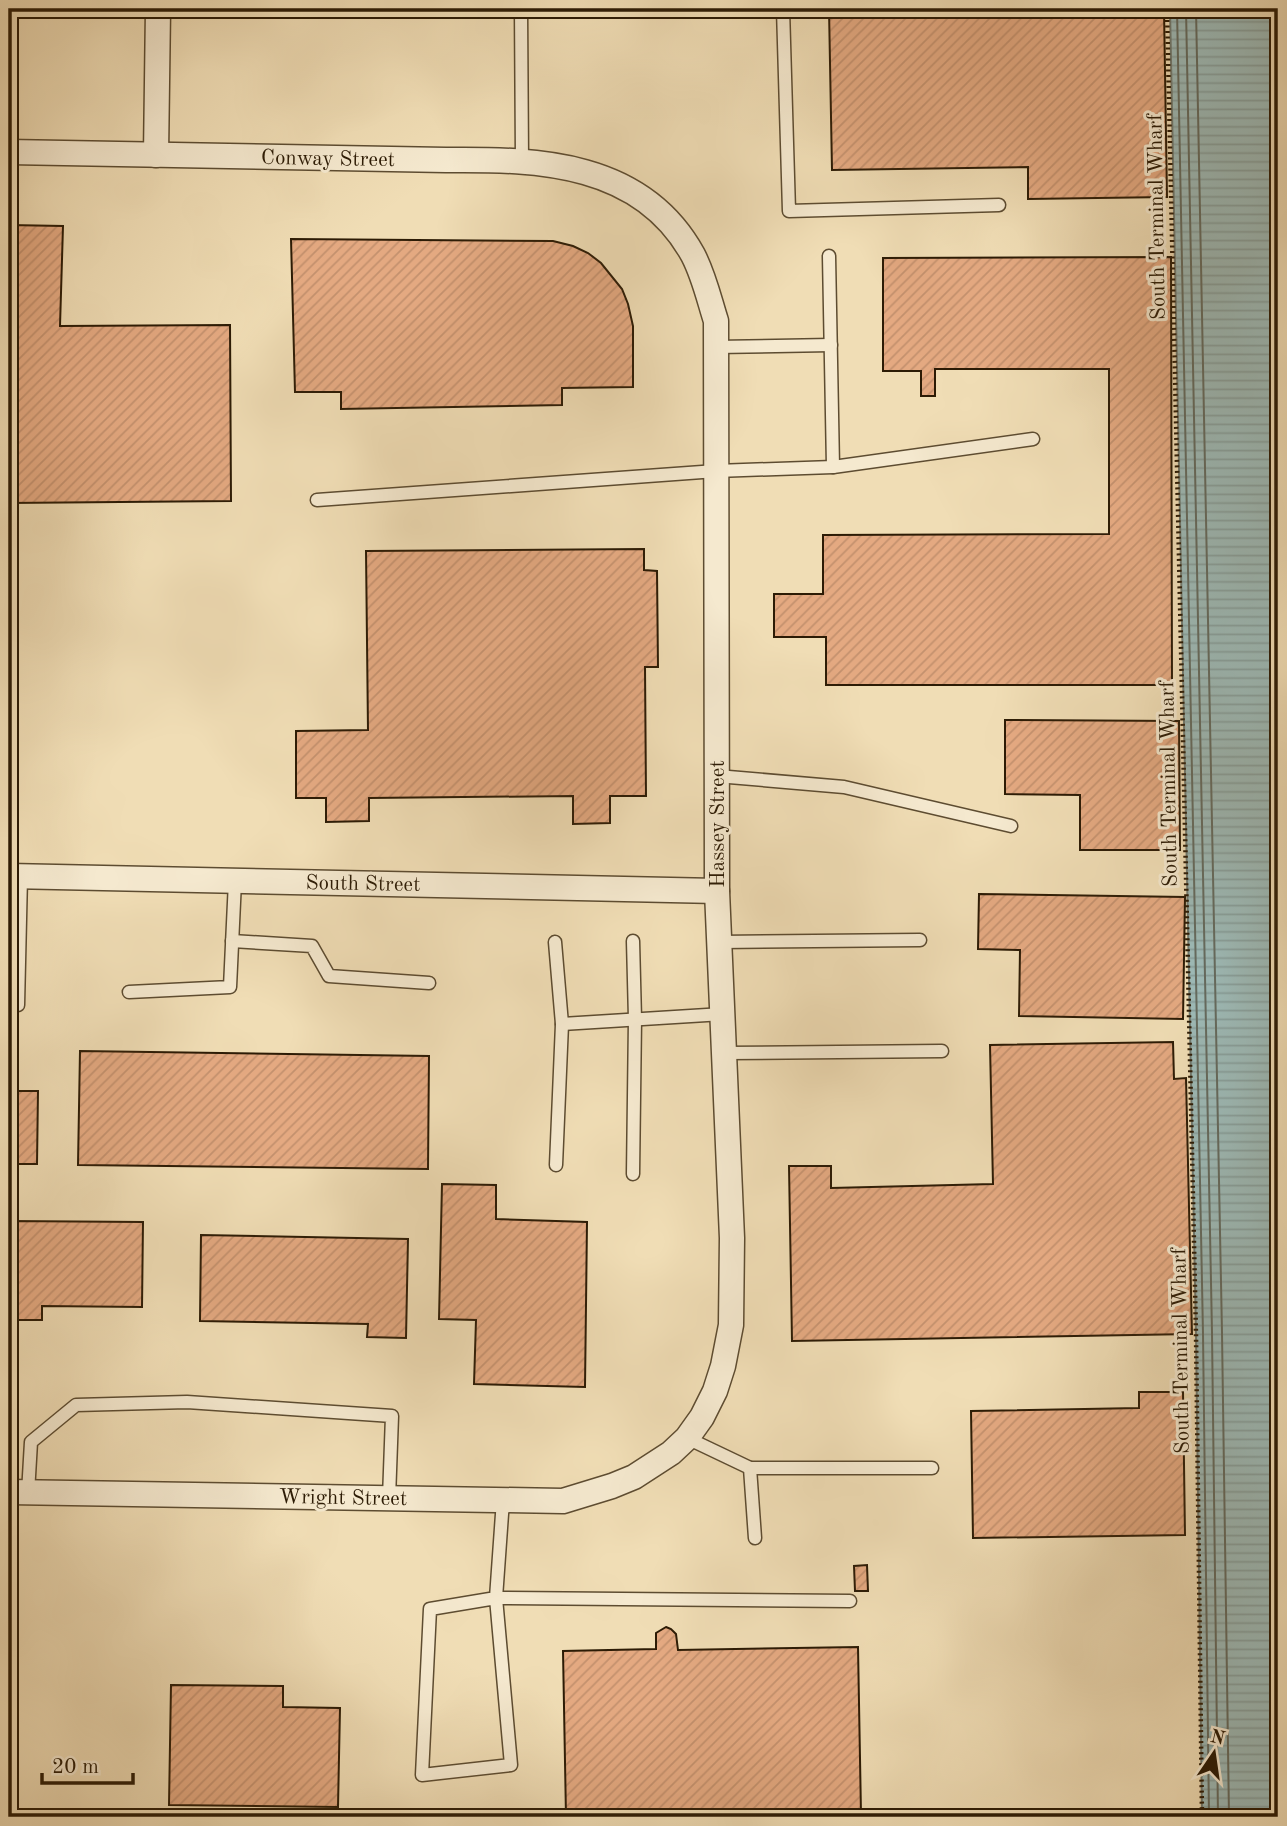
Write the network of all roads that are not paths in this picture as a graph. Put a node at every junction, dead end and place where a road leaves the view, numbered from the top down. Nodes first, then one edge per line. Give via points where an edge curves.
1 (158, 9) edge
2 (521, 9) edge
3 (783, 9) edge
4 (9, 152) edge
5 (156, 155) junction
6 (522, 161) junction
7 (640, 197) joint
8 (999, 205) dead end
9 (829, 256) dead end
10 (831, 345) junction
11 (716, 347) junction
12 (1033, 439) dead end
13 (833, 467) junction
14 (716, 471) junction
15 (317, 500) dead end
16 (717, 776) junction
17 (1012, 827) dead end
18 (15, 876) edge
19 (236, 881) junction
20 (717, 891) junction
21 (920, 940) dead end
22 (232, 941) junction
23 (633, 941) dead end
24 (555, 942) dead end
25 (720, 942) junction
26 (429, 984) dead end
27 (129, 992) dead end
28 (18, 1005) dead end
29 (723, 1014) junction
30 (635, 1019) junction
31 (562, 1024) junction
32 (942, 1051) dead end
33 (724, 1053) junction
34 (556, 1165) dead end
35 (633, 1174) dead end
36 (687, 1438) junction
37 (667, 1456) joint
38 (750, 1468) junction
39 (932, 1468) dead end
40 (18, 1493) edge
41 (389, 1498) junction
42 (503, 1500) junction
43 (755, 1538) dead end
44 (496, 1598) junction
45 (850, 1601) dead end

1 - 5 street
2 - 6 lane
3 - 8 lane via 789,211
4 - 5 street, Conway Street
5 - 6 street, Conway Street
6 - 7 street, Conway Street via 598,175
7 - 11 street, Hassey Street via 692,254 716,321
9 - 10 lane
10 - 11 lane
10 - 13 lane
11 - 14 street, Hassey Street
12 - 13 lane
13 - 14 lane
14 - 15 lane
14 - 16 street, Hassey Street
16 - 17 lane via 844,787
16 - 20 street, Hassey Street
18 - 19 street, South Street
18 - 28 lane
19 - 20 street, South Street
19 - 22 lane
20 - 25 street, Hassey Street
21 - 25 lane
22 - 26 lane via 312,946 329,976
22 - 27 lane via 230,986
23 - 30 lane
24 - 31 lane
25 - 29 street, Hassey Street
29 - 30 lane
29 - 33 street, Hassey Street
30 - 31 lane
30 - 35 lane
31 - 34 lane
32 - 33 lane
33 - 36 street, Hassey Street via 731,1325 715,1391
36 - 37 street, Hassey Street
36 - 38 lane
37 - 42 street, Wright Street via 634,1477 563,1501
38 - 39 lane
38 - 43 lane
40 - 41 street, Wright Street
40 - 41 lane via 31,1442 76,1405 187,1402 392,1416
41 - 42 street, Wright Street
42 - 44 lane
44 - 44 lane via 430,1609 422,1775 511,1765
44 - 45 lane

